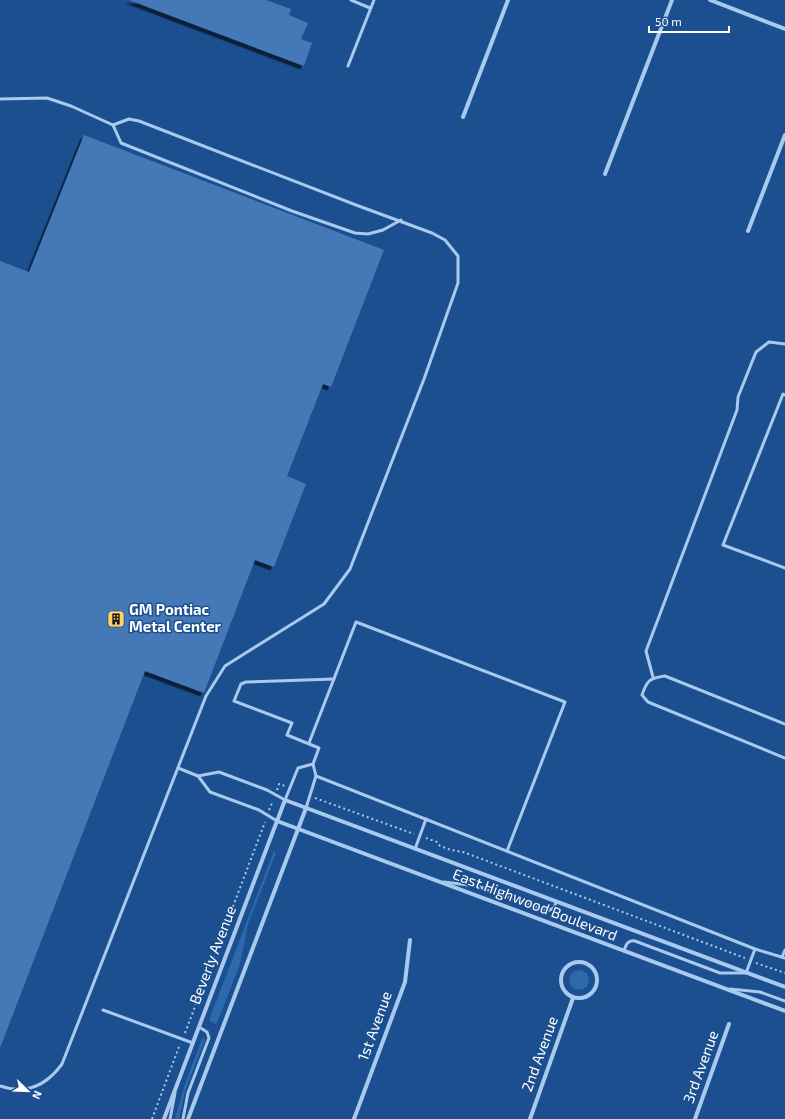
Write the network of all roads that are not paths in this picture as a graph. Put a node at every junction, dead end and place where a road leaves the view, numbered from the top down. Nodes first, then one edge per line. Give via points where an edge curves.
1 (351, 0) edge
2 (374, 0) edge
3 (508, 0) edge
4 (672, 0) edge
5 (710, 0) edge
6 (370, 8) junction
7 (785, 29) edge
8 (348, 66) dead end
9 (0, 99) edge
10 (463, 117) dead end
11 (113, 125) junction
12 (785, 135) edge
13 (605, 174) dead end
14 (401, 220) junction
15 (748, 231) dead end
16 (785, 344) edge
17 (785, 395) edge
18 (785, 568) edge
19 (654, 677) junction
20 (334, 679) junction
21 (785, 724) edge
22 (309, 744) junction
23 (785, 758) edge
24 (313, 764) junction
25 (178, 768) junction
26 (198, 776) junction
27 (316, 776) junction
28 (285, 800) junction
29 (306, 808) junction
30 (426, 819) junction
31 (277, 821) junction
32 (298, 828) junction
33 (415, 849) junction
34 (507, 851) junction
35 (440, 882) junction
36 (556, 902) junction
37 (410, 940) dead end
38 (755, 949) junction
39 (785, 950) edge
40 (624, 951) junction
41 (784, 958) edge
42 (746, 973) junction
43 (785, 988) edge
44 (726, 989) junction
45 (573, 998) junction
46 (785, 1001) edge
47 (103, 1010) dead end
48 (785, 1011) edge
49 (729, 1024) dead end
50 (199, 1027) junction
51 (193, 1043) junction
52 (177, 1085) junction
53 (0, 1086) edge
54 (164, 1119) edge
55 (170, 1119) edge
56 (183, 1119) edge
57 (188, 1119) edge
58 (354, 1119) edge
59 (530, 1119) edge
60 (695, 1119) edge

1 - 6 lane
2 - 6 lane
3 - 10 street
4 - 13 street
5 - 7 street
6 - 8 lane
9 - 11 lane via 47,98
11 - 14 lane via 129,119 139,121
11 - 14 lane via 121,143 355,233 368,234 383,230
12 - 15 street
14 - 25 lane via 445,240 458,256 458,283 424,379 350,569 324,604 224,666 206,696
16 - 19 lane via 769,342 756,352 748,371 738,397 737,410 646,651
17 - 18 lane via 783,394 723,545
19 - 21 lane via 665,676
19 - 23 lane via 646,683 642,695 648,702
20 - 22 lane
20 - 22 lane via 246,682 241,684 236,695 234,701 292,723 287,735
20 - 34 lane via 356,622 564,702
22 - 24 lane via 319,748
24 - 27 lane
24 - 28 lane via 298,768
25 - 26 lane
25 - 53 lane via 62,1064 55,1074 36,1087 16,1090
26 - 28 lane via 219,772 267,790
26 - 31 lane via 210,792 259,810
27 - 29 lane
27 - 30 lane
28 - 29 street, East Highwood Boulevard
28 - 31 street, Beverly Avenue
29 - 32 street
29 - 33 street, East Highwood Boulevard
30 - 33 lane
30 - 34 lane
31 - 32 street, East Highwood Boulevard
31 - 50 street, Beverly Avenue
32 - 35 street, East Highwood Boulevard
32 - 57 street
33 - 36 street, East Highwood Boulevard
34 - 38 lane
35 - 36 lane via 477,886 543,911 552,910
35 - 40 street, East Highwood Boulevard
36 - 42 street, East Highwood Boulevard
37 - 58 street, 1st Avenue via 405,982
38 - 41 lane
38 - 42 lane
39 - 41 lane
40 - 42 lane via 628,943 635,941 720,973
40 - 44 street, East Highwood Boulevard
42 - 43 street, East Highwood Boulevard
44 - 46 lane via 760,992
44 - 48 street, East Highwood Boulevard
45 - 45 street via 587,997 597,986 596,972 585,963 575,962 567,966 561,975 562,989
45 - 59 street, 2nd Avenue
47 - 51 lane
49 - 60 street, 3rd Avenue
50 - 51 street, Beverly Avenue
50 - 56 lane via 207,1032 209,1038 188,1093
51 - 52 street, Beverly Avenue
52 - 54 street, Beverly Avenue
52 - 55 lane

